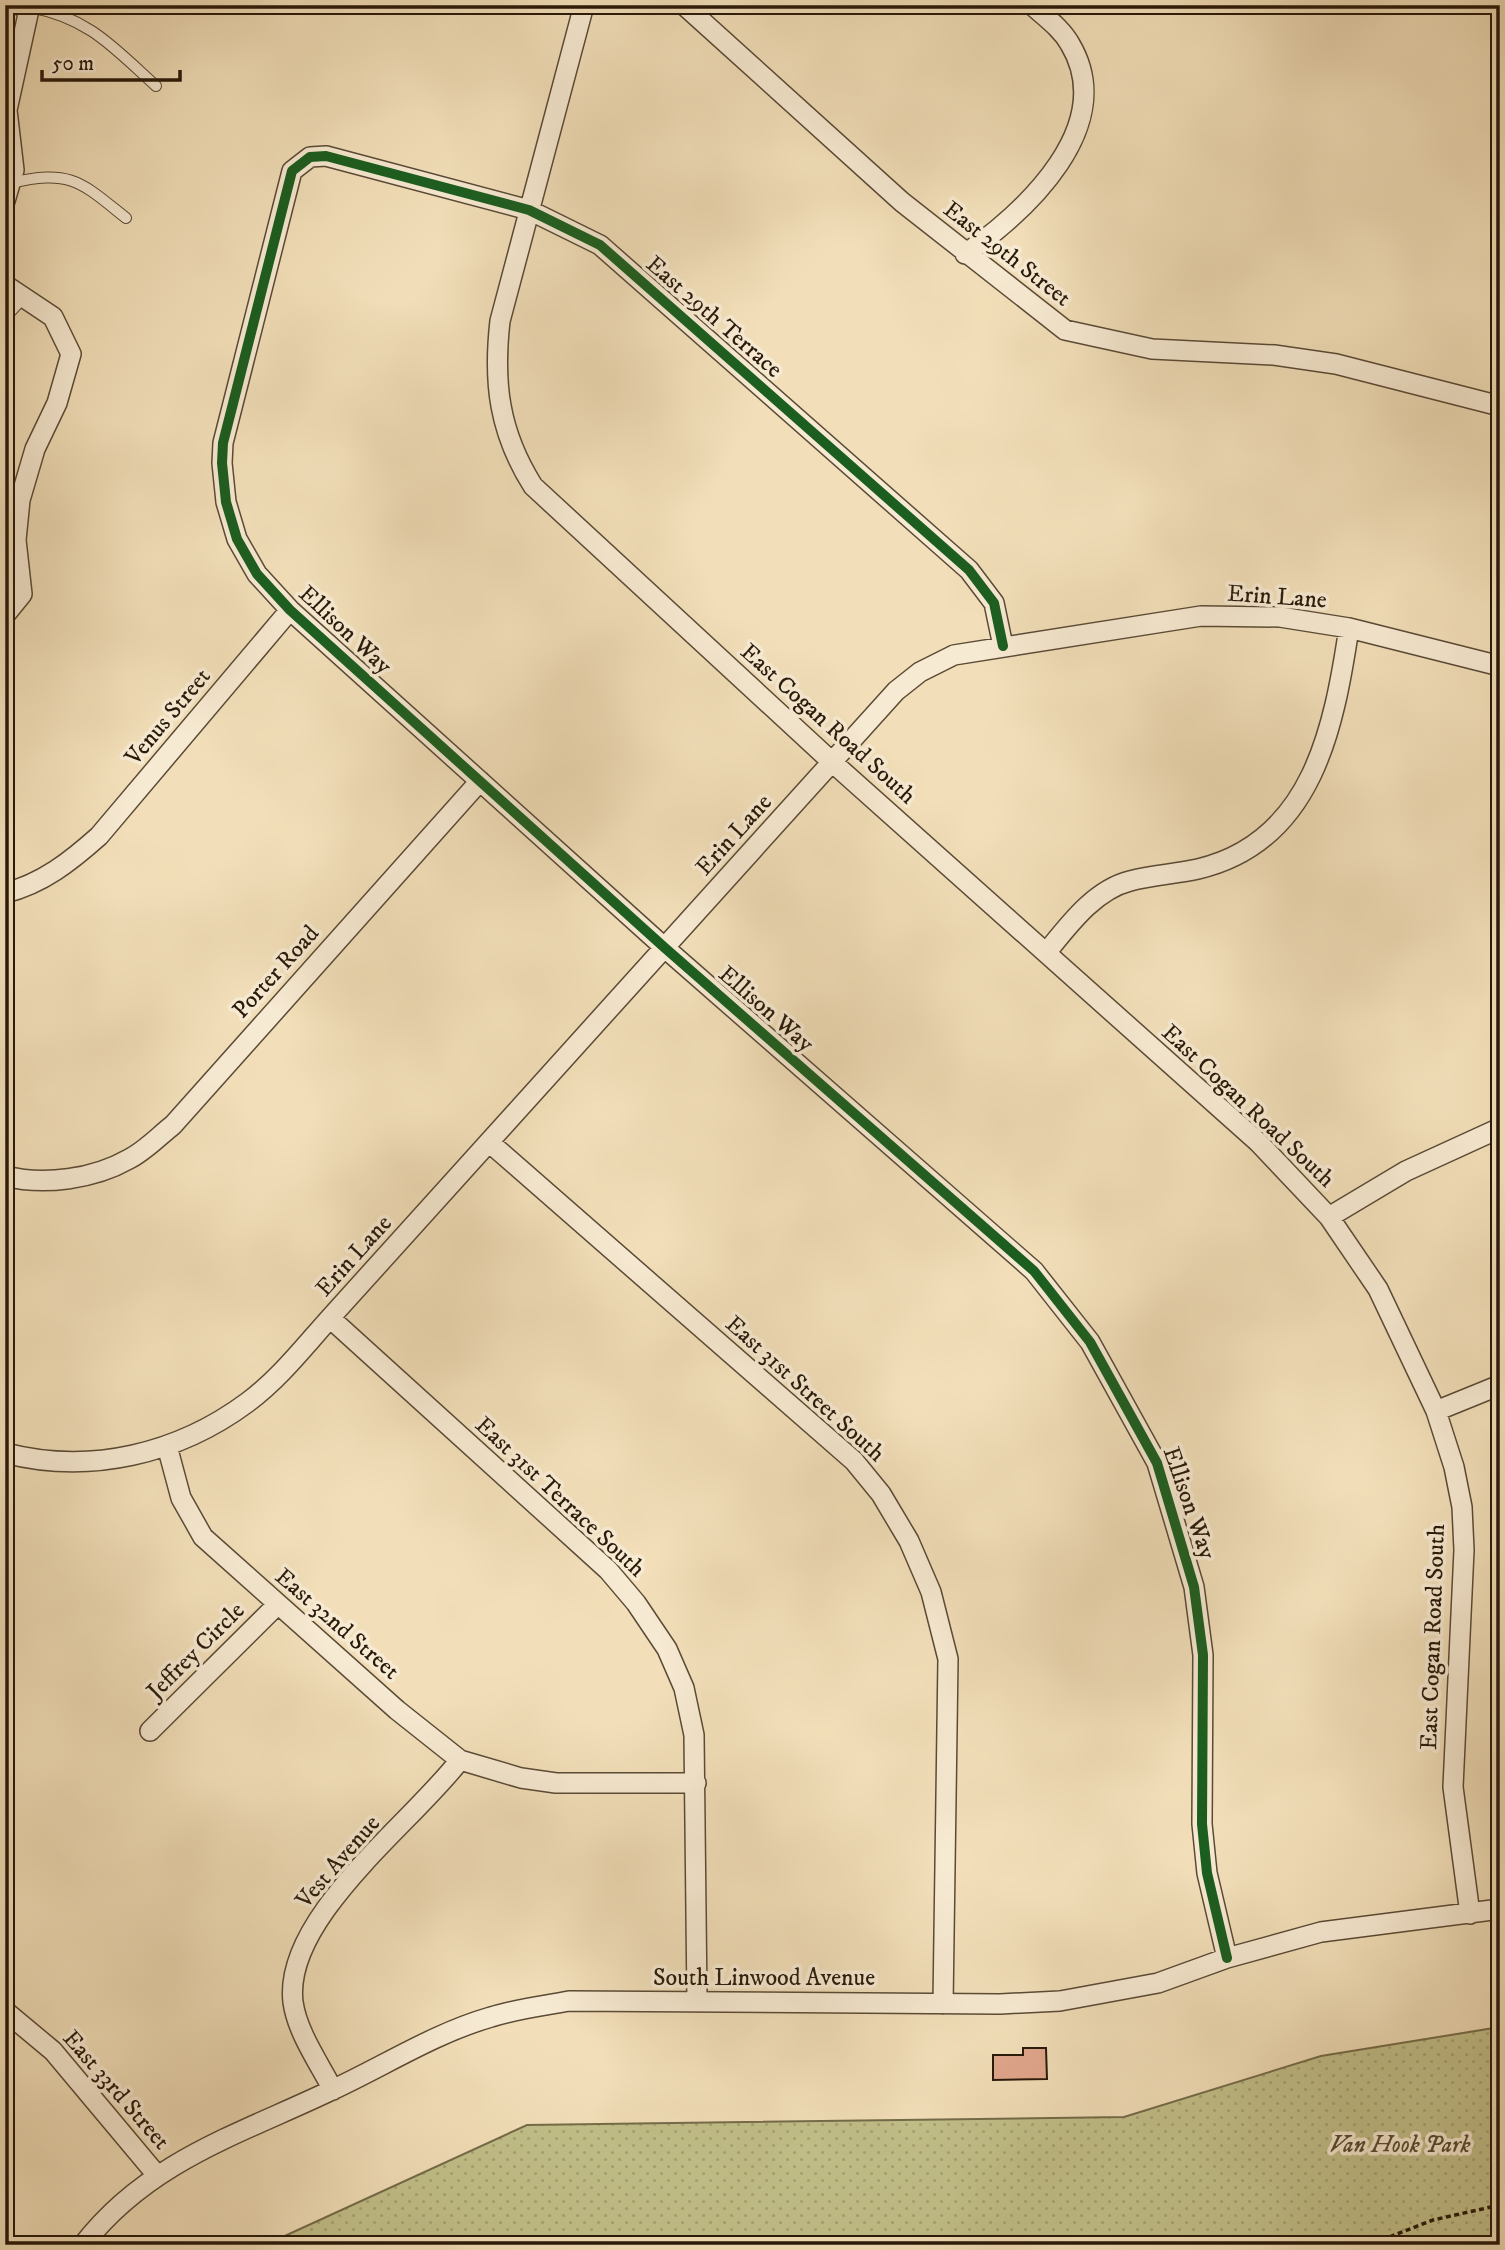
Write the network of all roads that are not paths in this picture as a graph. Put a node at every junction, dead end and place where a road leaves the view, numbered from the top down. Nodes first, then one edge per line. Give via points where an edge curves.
1 (6, 5) edge
2 (584, 5) edge
3 (684, 5) edge
4 (1032, 5) edge
5 (29, 9) edge
6 (156, 86) dead end
7 (306, 160) joint
8 (8, 192) edge
9 (530, 210) junction
10 (125, 218) dead end
11 (965, 254) junction
12 (5, 285) edge
13 (24, 297) junction
14 (5, 318) edge
15 (1500, 406) edge
16 (290, 610) junction
17 (5, 615) edge
18 (1349, 628) junction
19 (1003, 646) junction
20 (1500, 666) edge
21 (832, 762) junction
22 (480, 781) junction
23 (5, 894) edge
24 (665, 948) junction
25 (1046, 953) junction
26 (1500, 1128) edge
27 (490, 1143) junction
28 (5, 1176) edge
29 (1329, 1217) junction
30 (330, 1318) junction
31 (1500, 1385) edge
32 (1436, 1411) junction
33 (167, 1446) junction
34 (5, 1452) edge
35 (277, 1605) junction
36 (150, 1731) dead end
37 (460, 1760) junction
38 (696, 1783) junction
39 (1500, 1909) edge
40 (1470, 1914) junction
41 (1227, 1958) junction
42 (697, 2002) junction
43 (943, 2004) junction
44 (5, 2011) edge
45 (333, 2090) junction
46 (156, 2174) junction
47 (83, 2245) edge

1 - 5 lane
2 - 9 street, East Cogan Road South
3 - 11 street, East 29th Street
4 - 11 street via 1060,30 1080,67 1082,117 1050,176 997,232
5 - 6 lane via 56,12 90,27
5 - 8 street via 7,110 14,170
7 - 9 street, East 29th Terrace via 326,156
7 - 16 street, Ellison Way via 292,171 223,443 222,463 226,502 237,540 257,574
8 - 10 lane via 59,176 83,183
9 - 19 street, East 29th Terrace via 600,245 969,570 994,603
9 - 21 street, East Cogan Road South via 500,321 495,364 501,418 522,468 533,486
11 - 15 street, East 29th Street via 1065,330 1079,334 1152,349 1274,355 1336,364
12 - 13 street
13 - 14 lane
13 - 17 street via 52,317 71,354 57,403 34,449 20,500 16,540 22,594
16 - 22 street, Ellison Way
16 - 23 street, Venus Street via 99,836 68,864
18 - 19 street, Erin Lane via 1280,617 1201,616
18 - 20 street, Erin Lane
18 - 25 street via 1339,691 1318,763 1281,822 1251,847 1223,861 1127,881 1108,890 1070,923
19 - 21 street, Erin Lane via 954,655 920,672 896,691
21 - 24 street, Erin Lane
21 - 25 street, East Cogan Road South
22 - 24 street, Ellison Way
22 - 28 street, Porter Road via 173,1125 129,1159 77,1178 22,1180
24 - 27 street, Erin Lane
24 - 41 street, Ellison Way via 1034,1271 1090,1342 1157,1463 1194,1587 1203,1655 1202,1824
25 - 29 street, East Cogan Road South via 1258,1142
26 - 29 street via 1406,1171
27 - 30 street, Erin Lane
27 - 43 street, East 31st Street South via 854,1461 881,1494 909,1541 931,1592 948,1659
29 - 32 street, East Cogan Road South via 1378,1289
30 - 33 street, Erin Lane via 248,1402
30 - 38 street, East 31st Terrace South via 607,1570 636,1603 667,1649 684,1688 694,1735
31 - 32 street
32 - 40 street, East Cogan Road South via 1462,1507 1453,1787
33 - 34 street via 132,1456 63,1462
33 - 35 street, East 32nd Street via 191,1520
35 - 36 street, Jeffrey Circle
35 - 37 street, East 32nd Street
37 - 38 street, East 32nd Street via 556,1783
37 - 45 street, Vest Avenue via 324,1910 300,1953 293,2003
38 - 42 street, East 31st Terrace South
39 - 40 street, South Linwood Avenue
40 - 41 street, South Linwood Avenue via 1321,1932
41 - 43 street, South Linwood Avenue via 1158,1983 1108,1994 1060,2001
42 - 43 street, South Linwood Avenue
42 - 45 street, South Linwood Avenue via 569,2001 490,2017
44 - 46 street, East 33rd Street via 53,2051
45 - 46 street, South Linwood Avenue
46 - 47 street, South Linwood Avenue via 127,2196

